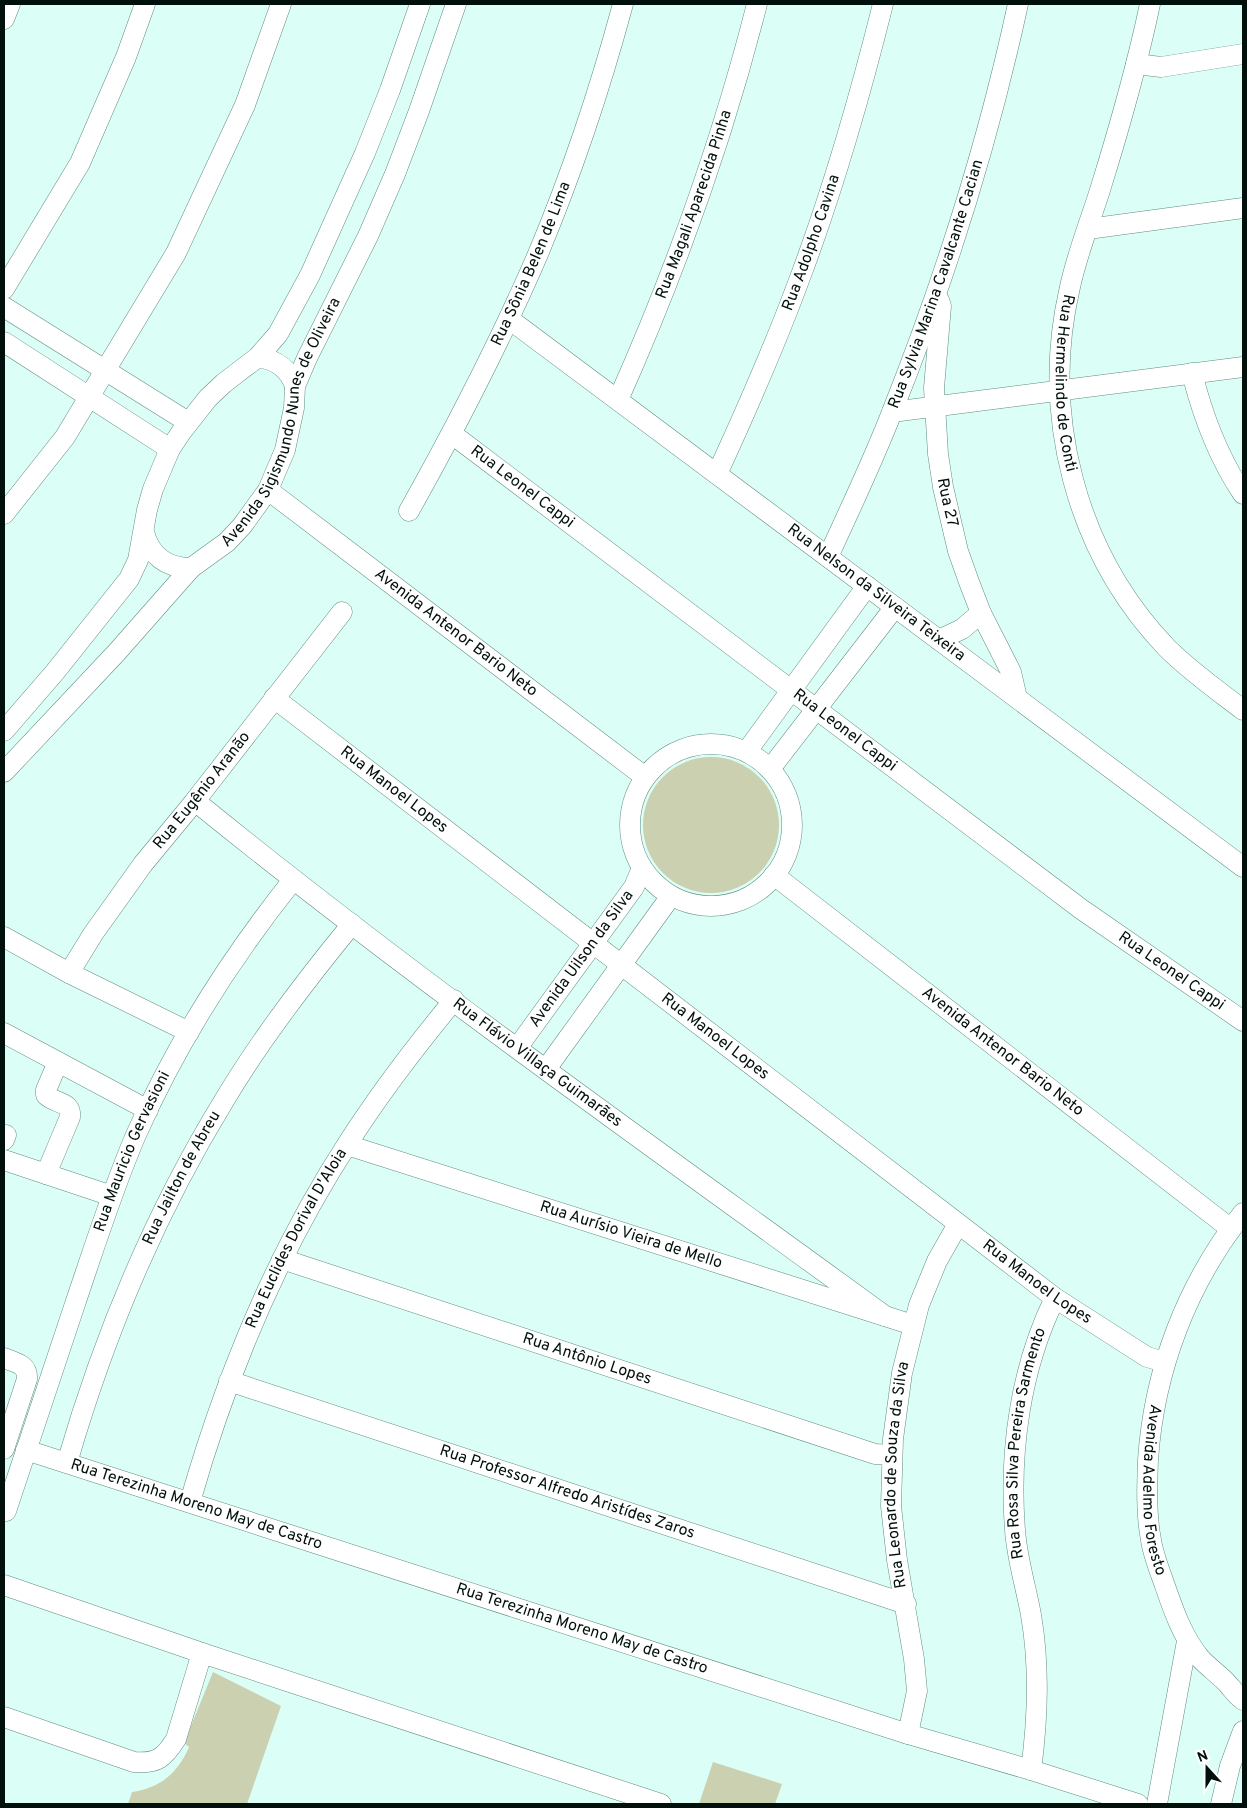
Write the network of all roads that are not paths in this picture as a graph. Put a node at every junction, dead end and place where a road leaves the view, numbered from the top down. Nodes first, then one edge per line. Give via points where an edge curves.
1 (10, 4) edge
2 (145, 4) edge
3 (281, 4) edge
4 (420, 4) edge
5 (456, 4) edge
6 (623, 4) edge
7 (757, 4) edge
8 (883, 4) edge
9 (1018, 4) edge
10 (1150, 4) edge
11 (4, 19) edge
12 (1243, 54) edge
13 (1136, 64) junction
14 (1243, 208) edge
15 (1088, 229) junction
16 (4, 288) edge
17 (936, 294) junction
18 (4, 307) edge
19 (509, 319) junction
20 (4, 342) edge
21 (258, 357) junction
22 (1243, 366) edge
23 (105, 370) junction
24 (1192, 373) junction
25 (295, 386) junction
26 (1060, 390) junction
27 (89, 397) junction
28 (618, 400) junction
29 (935, 406) junction
30 (892, 412) junction
31 (188, 422) junction
32 (452, 434) junction
33 (170, 449) junction
34 (717, 474) junction
35 (268, 490) junction
36 (1243, 494) edge
37 (409, 511) dead end
38 (4, 514) edge
39 (144, 532) junction
40 (828, 557) junction
41 (192, 568) junction
42 (866, 586) junction
43 (894, 607) junction
44 (342, 612) dead end
45 (981, 613) junction
46 (939, 640) junction
47 (791, 690) junction
48 (274, 698) junction
49 (1017, 698) junction
50 (816, 709) junction
51 (1243, 710) edge
52 (4, 731) edge
53 (747, 752) junction
54 (770, 769) junction
55 (4, 772) edge
56 (645, 777) junction
57 (195, 801) junction
58 (1243, 866) edge
59 (642, 868) junction
60 (774, 875) junction
61 (293, 880) junction
62 (671, 896) junction
63 (352, 924) junction
64 (4, 938) edge
65 (593, 944) junction
66 (622, 965) junction
67 (69, 973) junction
68 (454, 1000) junction
69 (1243, 1021) edge
70 (189, 1032) junction
71 (4, 1033) edge
72 (517, 1048) junction
73 (58, 1062) junction
74 (546, 1070) junction
75 (84, 1076) junction
76 (68, 1106) junction
77 (148, 1110) junction
78 (347, 1144) junction
79 (4, 1160) edge
80 (46, 1174) junction
81 (103, 1193) dead end
82 (1243, 1213) edge
83 (958, 1224) junction
84 (1231, 1229) junction
85 (282, 1259) junction
86 (1055, 1298) junction
87 (885, 1316) junction
88 (913, 1325) junction
89 (4, 1358) edge
90 (1166, 1362) junction
91 (229, 1381) junction
92 (4, 1449) edge
93 (26, 1450) junction
94 (892, 1455) junction
95 (67, 1463) junction
96 (190, 1502) junction
97 (6, 1511) dead end
98 (4, 1585) edge
99 (906, 1604) junction
100 (1187, 1641) junction
101 (202, 1653) junction
102 (1243, 1700) edge
103 (4, 1718) edge
104 (1243, 1731) edge
105 (908, 1734) junction
106 (1030, 1770) junction
107 (661, 1804) edge
108 (1138, 1804) edge
109 (1157, 1804) edge
110 (1221, 1804) edge

1 - 11 street
2 - 16 street via 80,163
3 - 23 street via 245,105 176,253
4 - 21 street via 390,90 338,214 278,334
5 - 25 street, Avenida Sigismundo Nunes de Oliveira via 426,93 368,236
6 - 19 street, Rua Sônia Belen de Lima via 564,186
7 - 28 street, Rua Magali Aparecida Pinha via 702,192 666,288
8 - 34 street, Rua Adolpho Cavina via 847,137 801,274
9 - 17 street, Rua Sylvia Marina Cavalcante Cacian via 968,198
10 - 13 street, Rua Hermelindo de Conti
12 - 13 street via 1161,67
13 - 15 street, Rua Hermelindo de Conti
14 - 15 street
15 - 26 street, Rua Hermelindo de Conti via 1064,316
17 - 29 street, Rua 27 via 941,306
17 - 30 street, Rua Sylvia Marina Cavalcante Cacian
18 - 23 street
19 - 28 street, Rua Nelson da Silveira Teixeira
19 - 32 street, Rua Sônia Belen de Lima
20 - 27 street
21 - 25 street via 283,367
21 - 31 street via 224,383
22 - 24 street
23 - 27 street
23 - 31 street
24 - 26 street
24 - 36 street via 1208,428
25 - 35 street, Avenida Sigismundo Nunes de Oliveira via 285,450
26 - 29 street
26 - 51 street, Rua Hermelindo de Conti via 1064,437 1078,496 1114,576 1167,647 1188,668
27 - 33 street
27 - 38 street via 55,452
28 - 34 street, Rua Nelson da Silveira Teixeira
29 - 30 street
29 - 45 street, Rua 27 via 938,454 950,519
30 - 40 street, Rua Sylvia Marina Cavalcante Cacian
31 - 33 street
32 - 37 street, Rua Sônia Belen de Lima
32 - 47 street, Rua Leonel Cappi
33 - 39 street via 153,490
34 - 40 street, Rua Nelson da Silveira Teixeira
35 - 41 street, Avenida Sigismundo Nunes de Oliveira via 242,526
35 - 56 street, Avenida Antenor Bario Neto
39 - 41 street via 146,542 159,558 174,567
39 - 52 street via 130,579
40 - 42 street, Rua Nelson da Silveira Teixeira
41 - 55 street, Avenida Sigismundo Nunes de Oliveira
42 - 43 street, Rua Nelson da Silveira Teixeira
42 - 47 street
43 - 46 street, Rua Nelson da Silveira Teixeira
43 - 50 street
44 - 48 street, Rua Eugênio Aranão
45 - 46 street via 962,629
45 - 49 street, Rua 27 via 1011,672
46 - 49 street, Rua Nelson da Silveira Teixeira
47 - 50 street, Rua Leonel Cappi
47 - 53 street
48 - 57 street, Rua Eugênio Aranão
48 - 65 street, Rua Manoel Lopes
49 - 58 street, Rua Nelson da Silveira Teixeira
50 - 54 street
50 - 69 street, Rua Leonel Cappi via 1081,909
53 - 54 street
53 - 56 street via 719,744 690,746 664,758
54 - 60 street via 786,793 792,821 788,850
56 - 59 street via 637,789 630,816 631,843
57 - 61 street, Rua Flávio Villaça Guimarães
57 - 67 street, Rua Eugênio Aranão via 117,898
59 - 62 street
59 - 65 street, Avenida Uilson da Silva via 634,887
60 - 62 street via 752,894 725,905 697,905
60 - 84 street, Avenida Antenor Bario Neto
61 - 63 street, Rua Flávio Villaça Guimarães
61 - 70 street, Rua Mauricio Gervasioni via 241,949
62 - 66 street
63 - 68 street, Rua Flávio Villaça Guimarães
63 - 95 street, Rua Jailton de Abreu via 254,1053 170,1195 101,1353
64 - 67 street
65 - 66 street, Rua Manoel Lopes
65 - 72 street, Avenida Uilson da Silva
66 - 74 street
66 - 83 street, Rua Manoel Lopes
67 - 70 street
68 - 72 street, Rua Flávio Villaça Guimarães
68 - 78 street, Rua Euclides Dorival D'Aloia via 398,1071
70 - 77 street, Rua Mauricio Gervasioni
71 - 73 street
72 - 74 street, Rua Flávio Villaça Guimarães
73 - 75 street
73 - 76 street via 46,1095
74 - 87 street, Rua Flávio Villaça Guimarães
75 - 76 street
75 - 77 street
76 - 80 street via 70,1116
77 - 93 street, Rua Mauricio Gervasioni via 105,1216
78 - 85 street, Rua Euclides Dorival D'Aloia
78 - 87 street, Rua Aurísio Vieira de Mello
79 - 80 street
80 - 81 street
82 - 84 street, Avenida Adelmo Foresto
83 - 86 street, Rua Manoel Lopes
83 - 88 street, Rua Leonardo de Souza da Silva via 937,1261
84 - 90 street, Avenida Adelmo Foresto via 1196,1285
85 - 91 street, Rua Euclides Dorival D'Aloia
85 - 94 street, Rua Antônio Lopes via 865,1451
86 - 90 street, Rua Manoel Lopes via 1147,1357
86 - 106 street, Rua Rosa Silva Pereira Sarmento via 1044,1322 1026,1382 1013,1473 1017,1550 1031,1617 1037,1676 1037,1715
87 - 88 street, Rua Aurísio Vieira de Mello
88 - 94 street, Rua Leonardo de Souza da Silva via 897,1406
89 - 92 street via 23,1365 27,1372
90 - 100 street, Avenida Adelmo Foresto via 1149,1442 1148,1508 1157,1563
91 - 96 street, Rua Euclides Dorival D'Aloia
91 - 99 street, Rua Professor Alfredo Aristídes Zaros
93 - 95 street, Rua Terezinha Moreno May de Castro
93 - 97 street, Rua Mauricio Gervasioni
94 - 99 street, Rua Leonardo de Souza da Silva via 891,1506
95 - 96 street, Rua Terezinha Moreno May de Castro
96 - 105 street, Rua Terezinha Moreno May de Castro
98 - 101 street
99 - 105 street, Rua Leonardo de Souza da Silva via 917,1691
100 - 102 street, Avenida Adelmo Foresto
100 - 109 street
101 - 103 street via 176,1739 168,1752 148,1764
101 - 107 street
104 - 110 street
105 - 106 street, Rua Terezinha Moreno May de Castro
106 - 108 street, Rua Terezinha Moreno May de Castro

